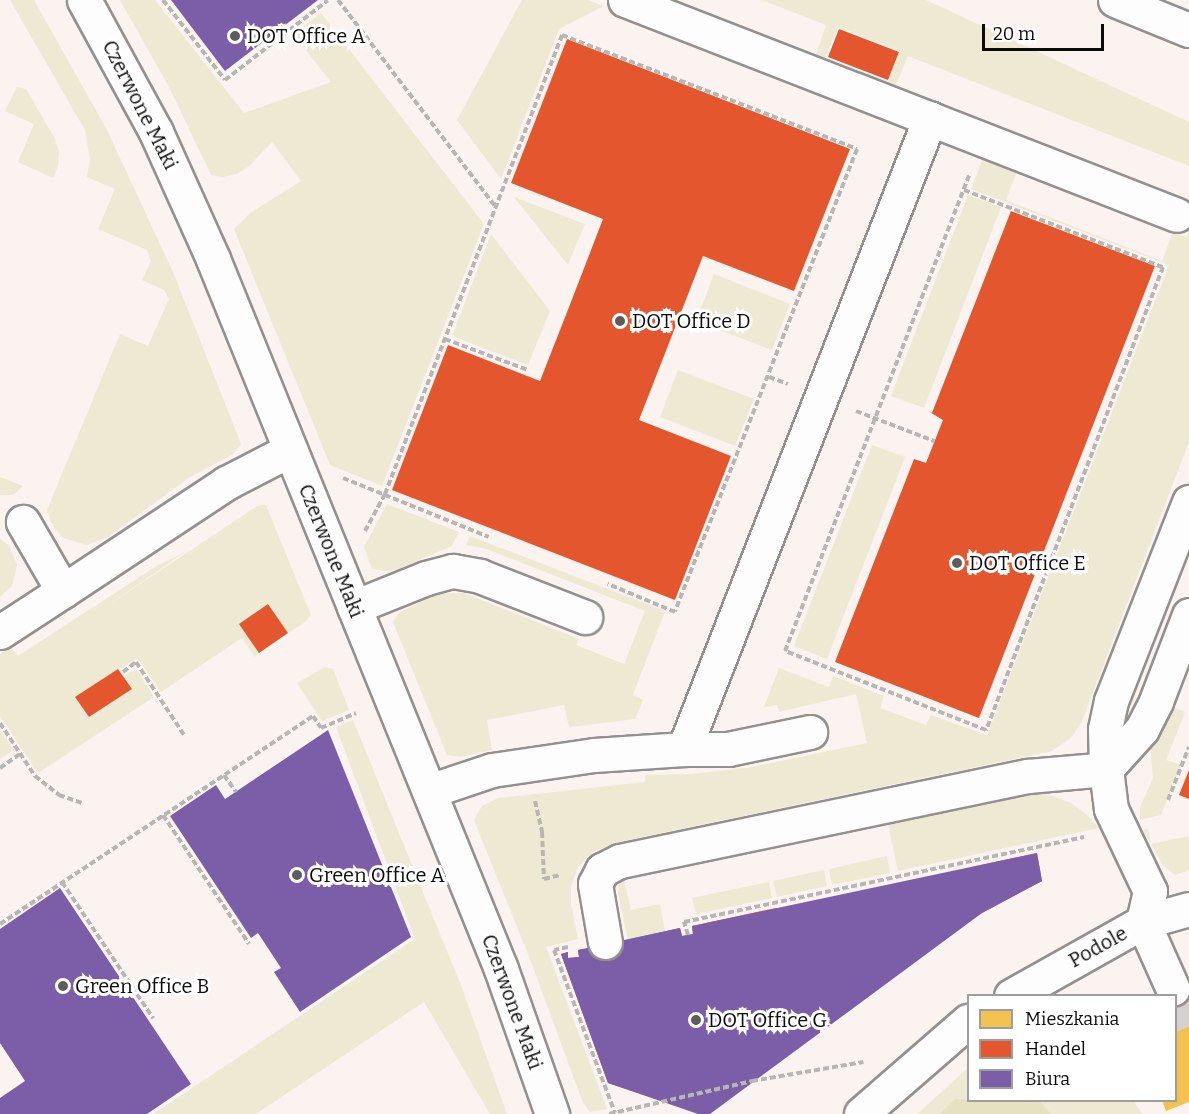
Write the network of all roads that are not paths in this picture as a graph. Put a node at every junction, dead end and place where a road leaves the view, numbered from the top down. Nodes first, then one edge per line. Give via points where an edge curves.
1 (84, 0) edge
2 (625, 0) edge
3 (1115, 0) edge
4 (1189, 30) edge
5 (930, 118) junction
6 (1177, 215) dead end
7 (290, 450) junction
8 (1189, 502) edge
9 (23, 522) dead end
10 (63, 591) junction
11 (354, 607) junction
12 (1189, 615) edge
13 (585, 617) dead end
14 (0, 632) edge
15 (810, 732) dead end
16 (684, 749) junction
17 (1106, 769) junction
18 (429, 791) junction
19 (1189, 909) edge
20 (1143, 922) junction
21 (605, 942) dead end
22 (1173, 989) dead end
23 (1015, 994) edge
24 (967, 1023) edge
25 (552, 1114) edge
26 (861, 1114) edge

1 - 7 street, Czerwone Maki via 156,132 204,237
2 - 5 street
3 - 4 street
5 - 6 street
5 - 16 street
7 - 10 street via 243,472
7 - 11 street, Czerwone Maki
8 - 17 street via 1111,700 1105,729
9 - 10 street
10 - 14 street
11 - 13 street via 453,571 480,576
11 - 18 street, Czerwone Maki
12 - 17 street via 1145,722
15 - 16 street via 728,749
16 - 18 street via 594,755 492,770
17 - 20 street via 1111,809 1150,891
17 - 21 street via 1028,776 620,861 602,870 595,884
18 - 25 street, Czerwone Maki via 501,969
19 - 20 street, Podole
20 - 22 street
20 - 23 street, Podole
24 - 26 street

